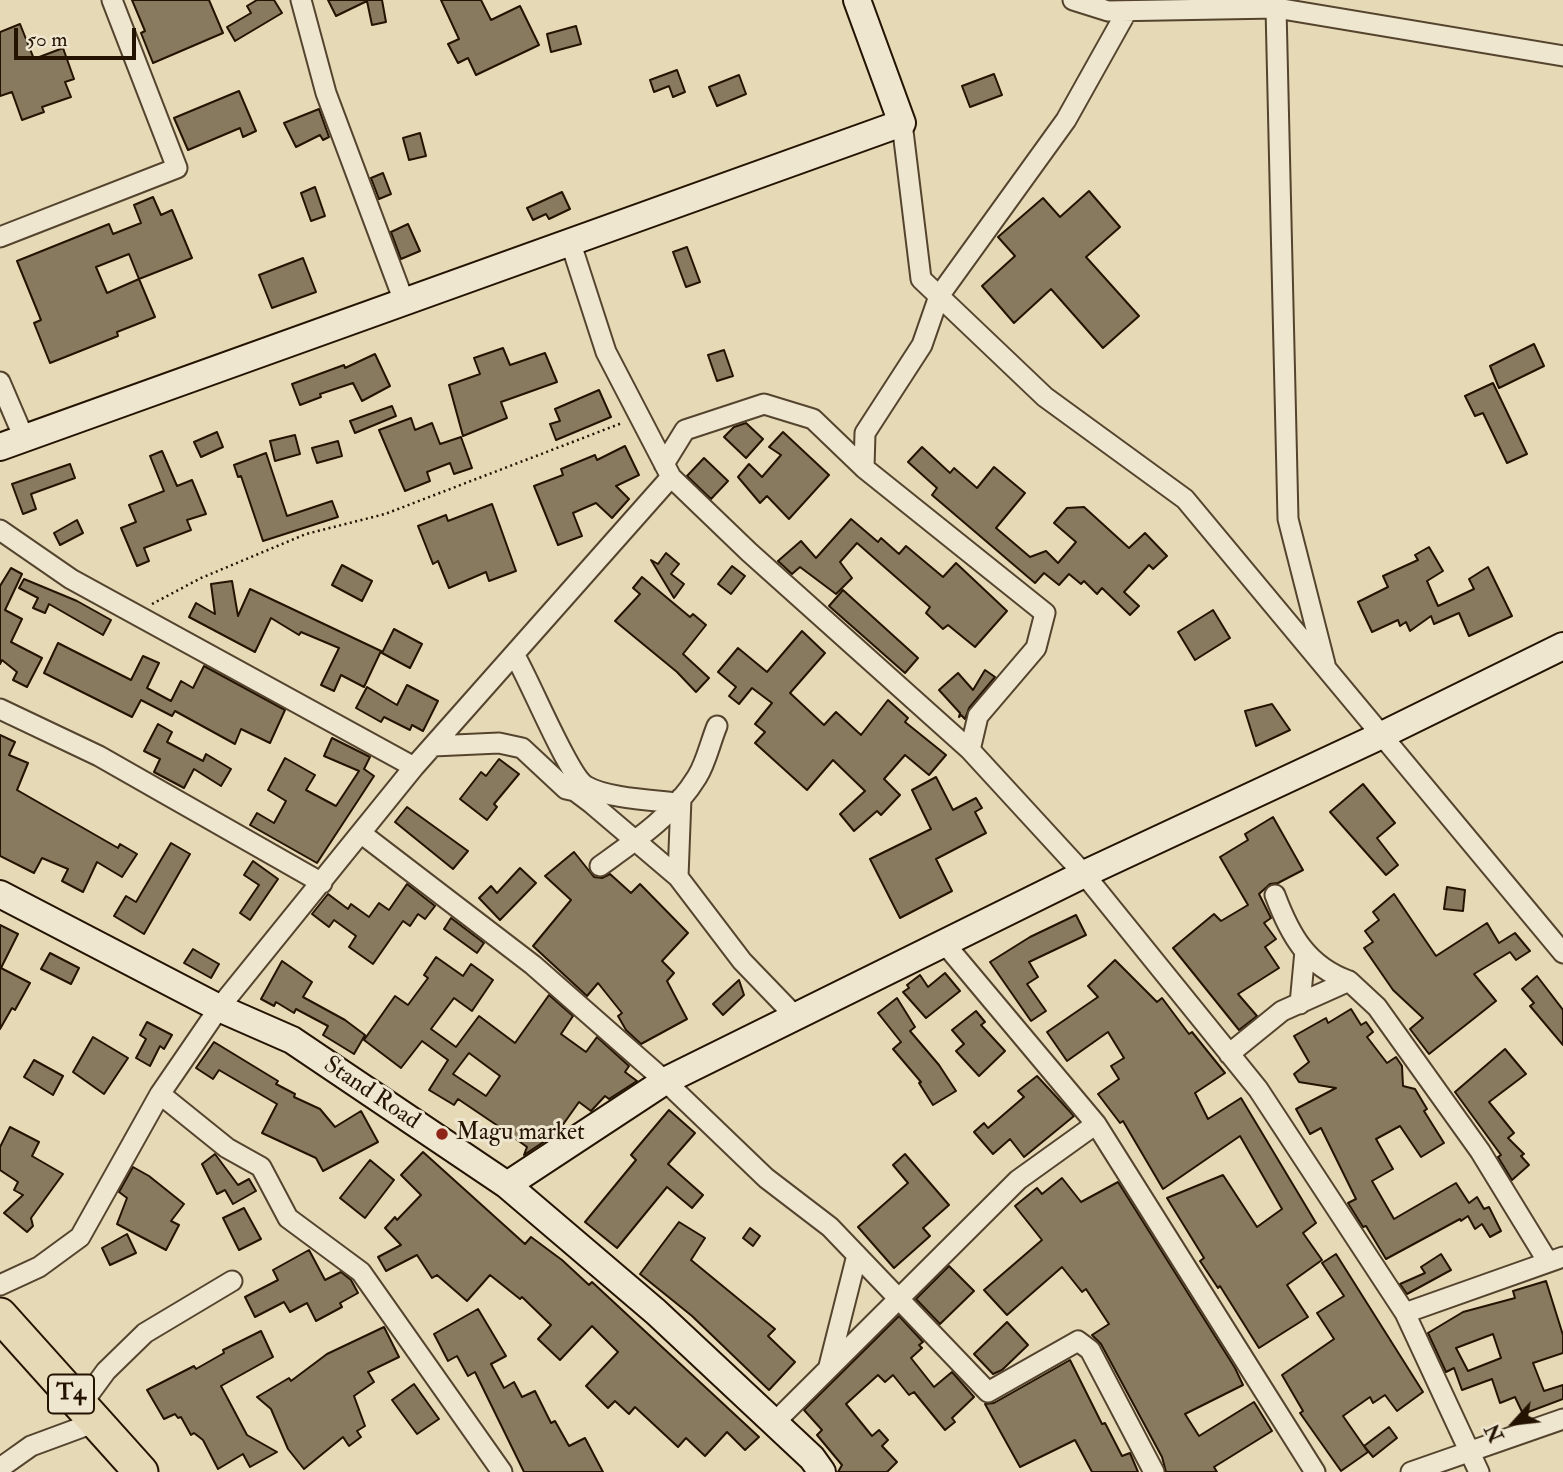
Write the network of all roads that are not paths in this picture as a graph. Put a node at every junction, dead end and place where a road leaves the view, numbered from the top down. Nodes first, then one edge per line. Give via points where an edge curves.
1 (112, 0) edge
2 (302, 0) edge
3 (858, 0) edge
4 (1073, 0) edge
5 (1276, 8) junction
6 (1127, 11) junction
7 (1563, 56) edge
8 (902, 123) junction
9 (0, 237) edge
10 (571, 244) junction
11 (939, 296) junction
12 (405, 304) junction
13 (0, 382) edge
14 (12, 442) edge
15 (864, 468) junction
16 (668, 471) junction
17 (0, 530) edge
18 (1563, 646) edge
19 (514, 654) junction
20 (1326, 668) junction
21 (0, 709) edge
22 (717, 726) dead end
23 (1382, 736) junction
24 (433, 746) junction
25 (970, 750) junction
26 (414, 767) junction
27 (678, 801) junction
28 (362, 834) junction
29 (636, 840) junction
30 (600, 866) dead end
31 (1084, 874) junction
32 (678, 877) junction
33 (322, 883) junction
34 (0, 894) edge
35 (1275, 895) dead end
36 (945, 944) junction
37 (1306, 951) junction
38 (1563, 953) edge
39 (1349, 981) junction
40 (1300, 1004) junction
41 (219, 1008) junction
42 (796, 1017) junction
43 (1229, 1054) junction
44 (665, 1081) junction
45 (160, 1094) junction
46 (1096, 1124) junction
47 (508, 1185) junction
48 (857, 1255) junction
49 (1556, 1260) edge
50 (232, 1281) dead end
51 (0, 1285) edge
52 (897, 1299) junction
53 (1405, 1313) junction
54 (0, 1315) edge
55 (829, 1368) junction
56 (89, 1414) junction
57 (1563, 1419) edge
58 (774, 1423) junction
59 (1471, 1449) junction
60 (0, 1468) edge
61 (141, 1472) edge
62 (502, 1472) edge
63 (822, 1472) edge
64 (1154, 1472) edge
65 (1315, 1472) edge
66 (1410, 1472) edge
67 (1479, 1472) edge

1 - 9 street via 177,168
2 - 12 street via 327,93
3 - 8 main road
4 - 6 street via 1108,11
5 - 6 street
5 - 7 street
5 - 20 street via 1288,519
6 - 11 street via 1066,120
8 - 10 main road
8 - 11 street via 922,279
10 - 12 main road
10 - 16 street via 606,352
11 - 15 street via 922,345 865,433
11 - 20 street via 1045,397 1185,499
12 - 14 main road
13 - 14 street
15 - 16 street via 813,419 764,404 685,430
15 - 25 street via 1045,613 1036,648 978,716
16 - 19 street
16 - 25 street via 749,552
17 - 26 street via 71,579
18 - 23 main road
19 - 24 street
19 - 27 street via 565,762 583,785 608,794
20 - 23 street
21 - 33 street via 99,756
22 - 27 street via 697,777
23 - 31 main road
23 - 38 street
24 - 26 street
24 - 29 street via 499,743 522,748 566,789
25 - 31 street
26 - 28 street
27 - 29 street
27 - 32 street
28 - 33 street
28 - 44 street via 533,965
29 - 30 street
29 - 32 street
31 - 36 main road
31 - 43 street
32 - 42 street via 742,961
33 - 41 street
34 - 41 main road, Stand Road
35 - 37 street via 1288,930
36 - 42 main road
36 - 46 street
37 - 39 street via 1326,973
37 - 40 street
39 - 40 street
39 - 49 street via 1377,1007
40 - 43 street via 1282,1011
41 - 45 street
41 - 47 main road, Stand Road via 292,1040
42 - 44 main road
43 - 53 street via 1258,1089
44 - 47 main road
44 - 48 street via 766,1178 830,1227
45 - 51 street via 80,1237 39,1267
45 - 62 street via 226,1148 261,1167 288,1217 360,1272
46 - 52 street via 1018,1180
46 - 65 street
47 - 58 main road, Stand Road via 656,1312
48 - 52 street
48 - 55 street
49 - 53 street
50 - 56 street via 145,1333 106,1371
52 - 55 street
52 - 64 street via 988,1392 1078,1341 1090,1350
53 - 59 street
54 - 56 highway, T4
55 - 58 street
56 - 60 street
56 - 61 highway, T4
57 - 59 street
58 - 63 main road, Stand Road
59 - 66 street
59 - 67 street

